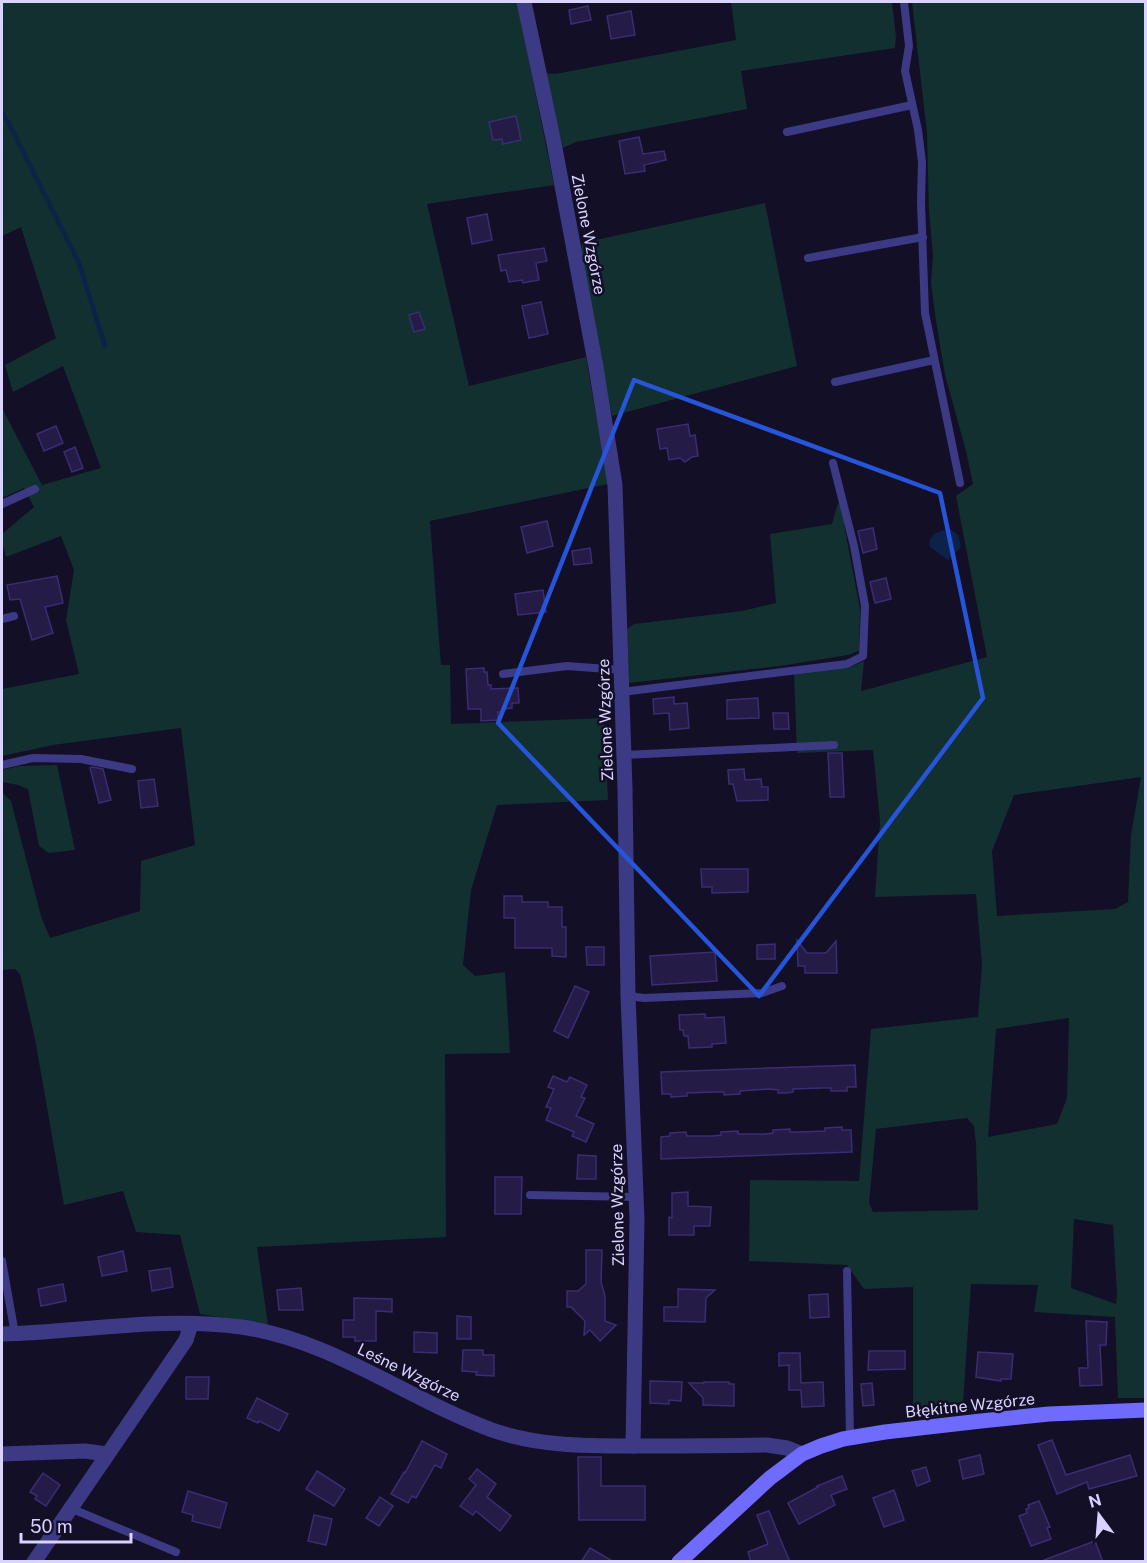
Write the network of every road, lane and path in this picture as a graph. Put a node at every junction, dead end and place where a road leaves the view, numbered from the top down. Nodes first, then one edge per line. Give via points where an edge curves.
1 (524, 2) edge
2 (904, 2) edge
3 (912, 105) junction
4 (787, 132) dead end
5 (922, 237) junction
6 (808, 258) dead end
7 (934, 360) junction
8 (835, 382) dead end
9 (833, 463) dead end
10 (960, 483) dead end
11 (35, 489) dead end
12 (2, 504) edge
13 (14, 616) dead end
14 (2, 619) edge
15 (621, 670) junction
16 (503, 674) dead end
17 (622, 692) junction
18 (834, 745) dead end
19 (624, 755) junction
20 (2, 765) edge
21 (132, 769) dead end
22 (782, 986) dead end
23 (628, 996) junction
24 (530, 1195) dead end
25 (636, 1197) junction
26 (2, 1262) edge
27 (847, 1270) dead end
28 (191, 1324) junction
29 (8, 1334) edge
30 (1146, 1410) edge
31 (850, 1438) junction
32 (633, 1446) junction
33 (2, 1454) edge
34 (107, 1454) junction
35 (802, 1454) junction
36 (70, 1508) junction
37 (176, 1552) dead end
38 (34, 1562) edge
39 (679, 1562) edge

1 - 15 street, Zielone Wzgórze via 609,441 616,507
2 - 3 lane via 909,46 905,71
3 - 4 lane
3 - 5 lane via 922,162
5 - 6 lane
5 - 7 lane via 925,313
7 - 8 lane
7 - 10 lane
9 - 17 lane via 865,606 863,656 847,664
11 - 12 lane
13 - 14 lane
15 - 16 lane via 567,666
15 - 17 street, Zielone Wzgórze
17 - 19 street, Zielone Wzgórze
18 - 19 lane
19 - 23 street, Zielone Wzgórze
20 - 21 lane via 33,758 81,759
22 - 23 lane via 762,993
23 - 25 street, Zielone Wzgórze
24 - 25 lane
25 - 32 street, Zielone Wzgórze
26 - 29 lane
27 - 31 lane
28 - 29 street, Leśne Wzgórze
28 - 32 street, Leśne Wzgórze via 242,1328 319,1348 460,1417 536,1442
28 - 34 street via 186,1340
30 - 31 street, Błękitne Wzgórze via 1050,1414
31 - 35 street, Błękitne Wzgórze
32 - 35 street, Leśne Wzgórze via 767,1445
33 - 34 street
34 - 36 street
35 - 39 street, Błękitne Wzgórze via 770,1478
36 - 37 lane
36 - 38 street

